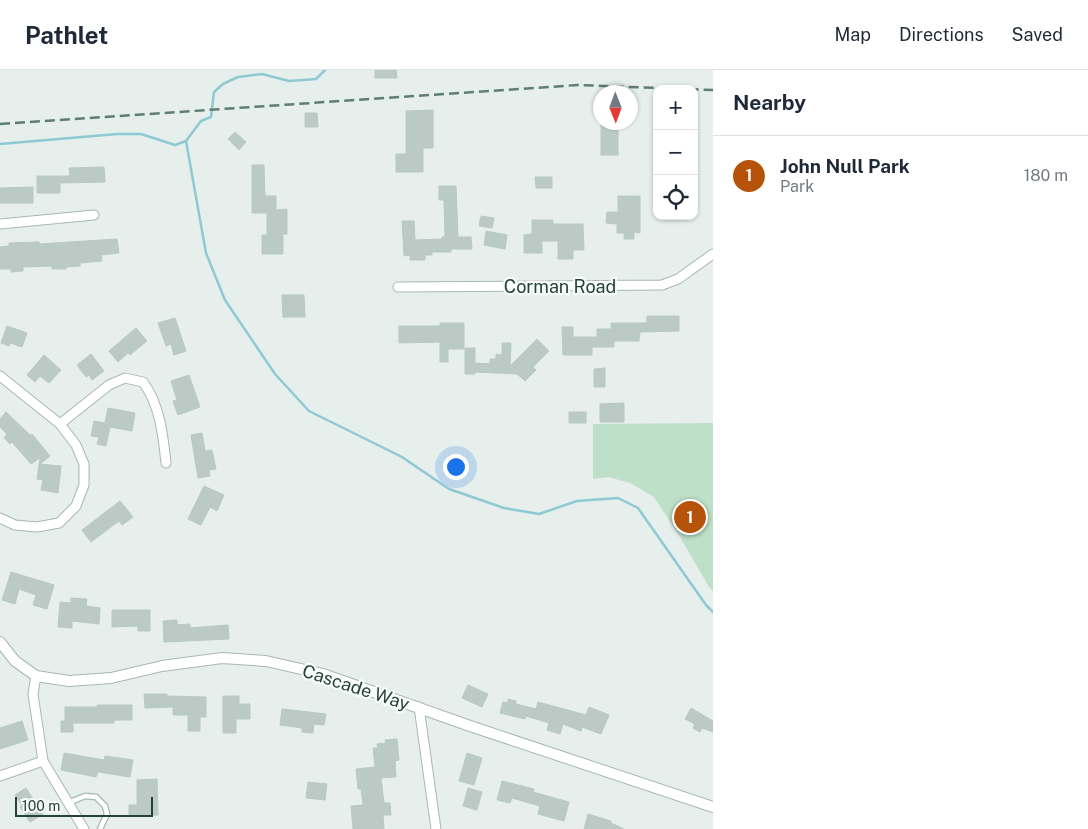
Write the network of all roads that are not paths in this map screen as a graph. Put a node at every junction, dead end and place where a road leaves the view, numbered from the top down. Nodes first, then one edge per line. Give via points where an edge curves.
1 (94, 215) dead end
2 (0, 224) edge
3 (713, 254) edge
4 (398, 287) dead end
5 (0, 376) edge
6 (60, 424) junction
7 (166, 463) dead end
8 (0, 518) edge
9 (0, 642) edge
10 (36, 676) junction
11 (419, 707) junction
12 (43, 760) junction
13 (0, 776) edge
14 (68, 803) junction
15 (713, 807) edge
16 (84, 829) edge
17 (100, 829) edge
18 (436, 829) edge

1 - 2 street
3 - 4 street, Corman Road via 678,279 662,285
5 - 6 street
6 - 7 street via 109,386 125,378 143,382 150,392 162,428
6 - 8 street via 76,445 84,464 84,485 76,506 59,523 37,527
9 - 10 street, Cascade Way via 16,661
10 - 11 street, Cascade Way via 69,681 111,678 162,666 222,658 266,661 324,674
10 - 12 street via 33,694
11 - 15 street, Cascade Way
11 - 18 street
12 - 13 street
12 - 14 street
14 - 16 street
14 - 17 lane via 85,796 96,798 105,806 107,814

